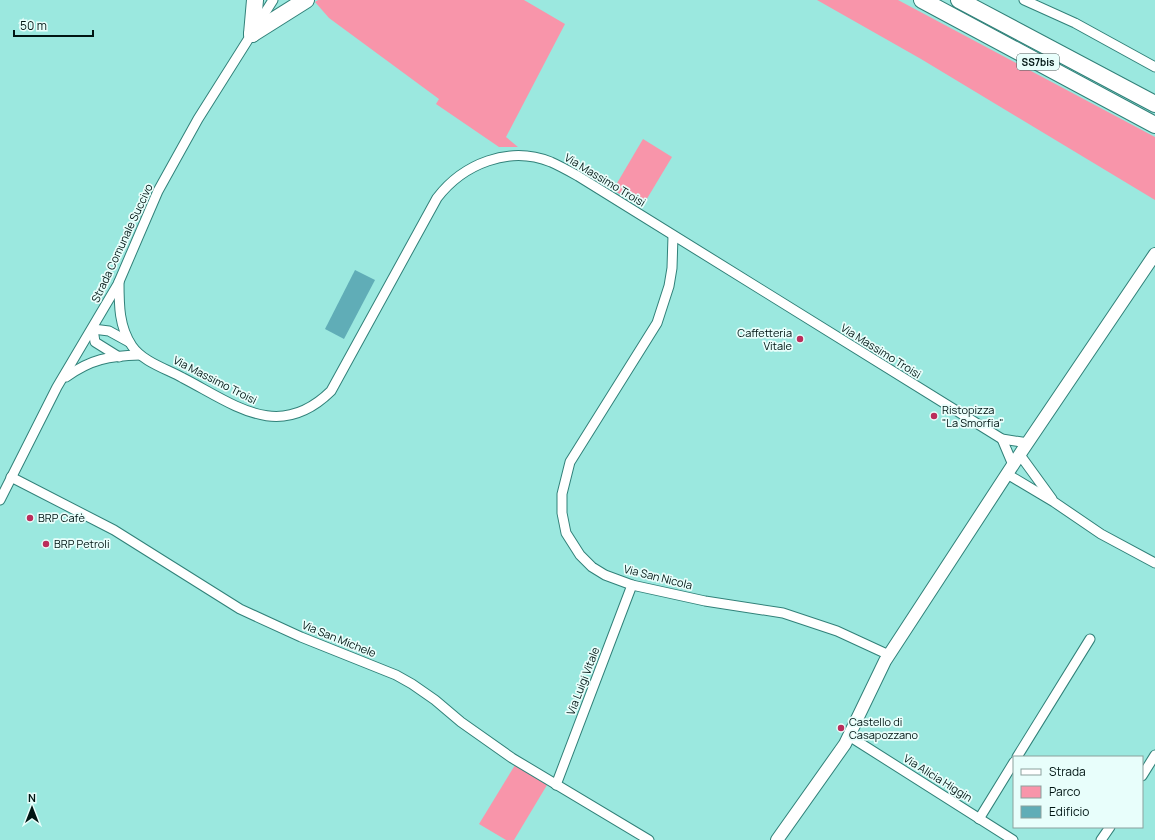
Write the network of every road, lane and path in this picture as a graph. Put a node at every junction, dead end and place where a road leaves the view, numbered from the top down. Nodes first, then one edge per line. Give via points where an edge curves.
1 (255, 0) edge
2 (273, 0) edge
3 (306, 0) edge
4 (922, 0) edge
5 (959, 0) edge
6 (1024, 0) edge
7 (252, 34) junction
8 (1155, 67) edge
9 (1155, 104) edge
10 (1155, 125) edge
11 (673, 236) junction
12 (1155, 254) edge
13 (119, 282) junction
14 (93, 329) junction
15 (130, 343) junction
16 (140, 355) junction
17 (119, 357) junction
18 (62, 380) junction
19 (1002, 439) junction
20 (1028, 443) junction
21 (1014, 465) junction
22 (11, 477) junction
23 (0, 500) edge
24 (1054, 502) junction
25 (1155, 563) edge
26 (632, 585) junction
27 (1090, 639) dead end
28 (889, 655) junction
29 (849, 736) junction
30 (1155, 755) edge
31 (1018, 756) edge
32 (1013, 764) edge
33 (1143, 774) edge
34 (556, 785) junction
35 (980, 819) junction
36 (1109, 828) edge
37 (649, 840) edge
38 (777, 840) edge
39 (1013, 840) edge
40 (1101, 840) edge

1 - 7 highway
2 - 7 street, Strada Comunale Succivo
3 - 7 highway
4 - 10 highway, SS7bis
5 - 9 highway, SS7bis
6 - 8 street via 1075,23
7 - 13 street, Strada Comunale Succivo via 198,120 158,192
11 - 16 street, Via Massimo Troisi via 578,176 550,162 534,157 502,157 472,167 447,185 437,198 331,391 318,404 306,411 281,416 255,414
11 - 19 street, Via Massimo Troisi
11 - 26 street, Via San Nicola via 669,286 657,323 570,462 562,494 566,532 580,555 605,575
12 - 20 main road
13 - 14 street, Strada Comunale Succivo
13 - 15 street, Via Massimo Troisi via 121,321
14 - 15 street, Via Massimo Troisi via 109,331
14 - 17 street via 95,342
14 - 18 street, Strada Comunale Succivo
15 - 16 street, Via Massimo Troisi
16 - 17 street
17 - 18 street via 106,358 82,366
18 - 22 street, Strada Comunale Succivo
19 - 20 street, Via Massimo Troisi
19 - 21 street
20 - 21 main road
21 - 24 street
21 - 24 street
21 - 28 main road
22 - 23 street, Strada Comunale Succivo
22 - 34 street, Via San Michele via 114,530 240,609 412,684 512,758
24 - 25 street via 1101,534
26 - 28 street, Via San Nicola via 705,601 783,613 837,631
26 - 34 street, Via Luigi Vitale
27 - 31 street
28 - 29 main road
29 - 35 street, Via Alicia Higgin
29 - 38 main road via 846,744
30 - 33 street
32 - 35 street
34 - 37 street, Via San Michele
35 - 39 street, Via Alicia Higgin
36 - 40 street

